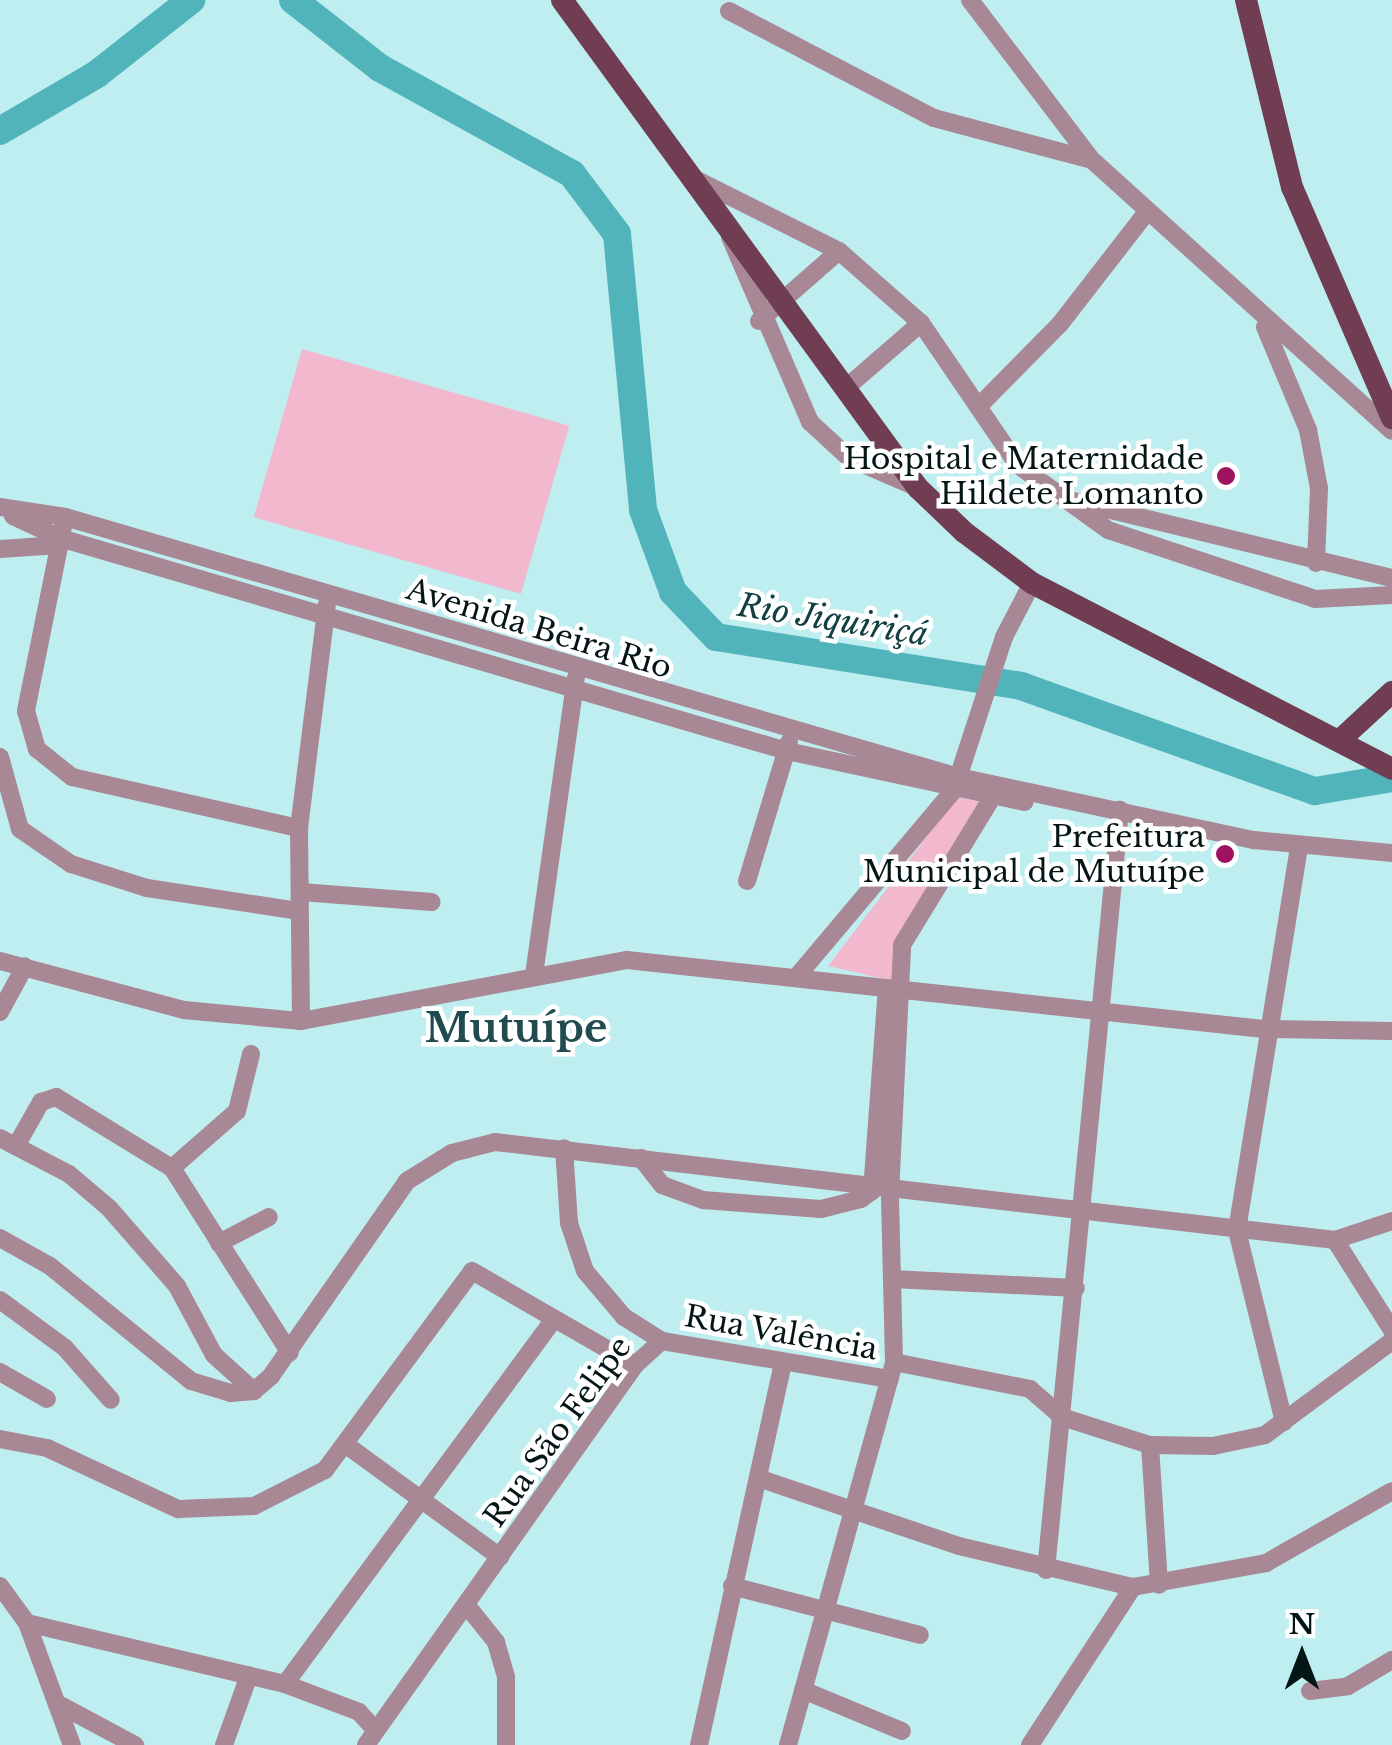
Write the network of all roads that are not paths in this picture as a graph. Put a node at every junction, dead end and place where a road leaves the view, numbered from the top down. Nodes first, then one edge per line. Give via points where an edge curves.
1 (562, 0) edge
2 (1246, 0) edge
3 (973, 2) edge
4 (729, 12) dead end
5 (1092, 160) junction
6 (695, 179) junction
7 (1146, 212) junction
8 (724, 218) junction
9 (839, 251) junction
10 (787, 302) junction
11 (759, 321) junction
12 (921, 322) junction
13 (1263, 322) junction
14 (847, 388) junction
15 (982, 403) junction
16 (1392, 418) edge
17 (1392, 431) edge
18 (918, 488) junction
19 (1054, 498) junction
20 (0, 509) edge
21 (65, 517) junction
22 (60, 541) junction
23 (0, 549) edge
24 (1316, 563) junction
25 (1392, 578) edge
26 (1032, 583) junction
27 (1392, 595) edge
28 (327, 601) junction
29 (576, 681) junction
30 (1392, 692) edge
31 (789, 742) junction
32 (1343, 742) junction
33 (0, 757) edge
34 (1392, 769) edge
35 (956, 783) junction
36 (996, 792) junction
37 (1120, 810) junction
38 (0, 815) edge
39 (299, 828) junction
40 (20, 829) junction
41 (1300, 847) junction
42 (1372, 852) junction
43 (1392, 853) edge
44 (1392, 872) edge
45 (747, 881) dead end
46 (300, 901) junction
47 (432, 902) dead end
48 (0, 960) edge
49 (25, 966) junction
50 (534, 974) junction
51 (799, 974) junction
52 (895, 989) junction
53 (0, 1012) edge
54 (1100, 1013) junction
55 (301, 1022) junction
56 (1263, 1029) junction
57 (1392, 1031) edge
58 (251, 1054) dead end
59 (8, 1142) edge
60 (564, 1148) junction
61 (641, 1158) junction
62 (172, 1168) junction
63 (881, 1192) junction
64 (1080, 1213) junction
65 (269, 1217) dead end
66 (1392, 1221) edge
67 (1237, 1230) junction
68 (0, 1238) edge
69 (1336, 1240) junction
70 (219, 1243) junction
71 (892, 1279) junction
72 (1076, 1288) junction
73 (0, 1300) edge
74 (554, 1319) junction
75 (1392, 1330) edge
76 (662, 1341) junction
77 (1392, 1341) edge
78 (290, 1353) junction
79 (635, 1364) junction
80 (783, 1364) junction
81 (892, 1371) junction
82 (0, 1372) edge
83 (254, 1391) junction
84 (47, 1399) dead end
85 (111, 1400) dead end
86 (1062, 1417) junction
87 (1284, 1422) junction
88 (0, 1439) edge
89 (346, 1444) junction
90 (1150, 1445) junction
91 (761, 1479) junction
92 (1392, 1491) edge
93 (415, 1501) junction
94 (861, 1506) junction
95 (500, 1557) junction
96 (1046, 1570) junction
97 (0, 1586) edge
98 (732, 1586) junction
99 (1158, 1586) junction
100 (1133, 1587) junction
101 (468, 1607) junction
102 (823, 1612) junction
103 (28, 1623) junction
104 (920, 1635) dead end
105 (1392, 1660) edge
106 (249, 1676) junction
107 (285, 1684) junction
108 (803, 1690) junction
109 (1310, 1691) dead end
110 (62, 1706) junction
111 (902, 1730) dead end
112 (370, 1738) edge
113 (72, 1745) edge
114 (135, 1745) edge
115 (224, 1745) edge
116 (506, 1745) edge
117 (699, 1745) edge
118 (788, 1745) edge
119 (1030, 1745) edge

1 - 6 main road
2 - 16 main road via 1292,187
3 - 5 street
4 - 5 street via 934,118
5 - 7 street
6 - 8 main road
6 - 9 street
7 - 13 street
7 - 15 street via 1060,324
8 - 10 main road
8 - 11 street
9 - 10 street
9 - 12 street
10 - 11 street
10 - 14 main road
11 - 18 street via 827,445
12 - 14 street
12 - 15 street
13 - 17 street
13 - 24 street via 1308,430 1318,488
14 - 18 main road
15 - 19 street via 1018,465
18 - 26 main road
19 - 24 street
19 - 27 street via 1218,574 1314,598
20 - 21 street, Avenida Beira Rio
20 - 22 street
21 - 22 street
21 - 28 street, Avenida Beira Rio
22 - 23 street
22 - 28 street, Avenida Beira Rio
22 - 39 street via 26,712 37,749 72,776
24 - 25 street
26 - 32 main road
26 - 35 street via 1004,637
28 - 29 street, Avenida Beira Rio
28 - 39 street
29 - 31 street, Avenida Beira Rio
29 - 50 street
30 - 32 main road
31 - 35 street, Avenida Beira Rio
31 - 45 street
32 - 34 main road
33 - 40 street
35 - 36 street, Avenida Beira Rio
35 - 51 street
36 - 37 street, Avenida Beira Rio
36 - 52 street via 902,945
37 - 41 street, Avenida Beira Rio
37 - 54 street
38 - 40 street
39 - 46 street
40 - 46 street via 106,877
41 - 42 street, Avenida Beira Rio
41 - 56 street
42 - 43 street, Avenida Beira Rio
42 - 44 street
46 - 47 street
46 - 55 street
48 - 49 street
49 - 53 street
49 - 55 street via 201,1014
50 - 51 street via 627,960
50 - 55 street via 415,1006
51 - 52 street
52 - 54 street
52 - 63 street
54 - 56 street
54 - 64 street
56 - 57 street
56 - 67 street
58 - 62 street via 237,1111
59 - 62 street via 41,1102 56,1096
59 - 83 street via 68,1174 134,1233 178,1286 214,1355
60 - 61 street
60 - 76 street, Rua São Felipe via 569,1223 584,1271 624,1317
60 - 78 street via 480,1145 407,1181
61 - 63 street
61 - 63 street via 662,1185 740,1206 836,1208
62 - 70 street
63 - 64 street
63 - 71 street
64 - 67 street
64 - 72 street
65 - 70 street
66 - 69 street
67 - 69 street
67 - 87 street
68 - 83 street via 50,1266 191,1381
69 - 75 street
70 - 78 street
71 - 72 street
71 - 81 street
72 - 86 street
73 - 85 street via 64,1348
74 - 79 street
74 - 89 street via 472,1272
74 - 93 street
76 - 79 street, Rua São Felipe
76 - 80 street, Rua Valência
77 - 87 street, Rua Valência
78 - 83 street
79 - 95 street, Rua São Felipe
80 - 81 street, Rua Valência
80 - 91 street
81 - 86 street, Rua Valência via 1030,1389
81 - 94 street
82 - 84 street
86 - 90 street, Rua Valência
86 - 96 street
87 - 90 street, Rua Valência via 1247,1442
88 - 89 street via 47,1448 178,1509 222,1514 325,1470
89 - 93 street
90 - 99 street
91 - 94 street
91 - 98 street
92 - 99 street via 1266,1563
93 - 95 street
93 - 107 street
94 - 96 street
94 - 102 street
95 - 101 street, Rua São Felipe
96 - 100 street
97 - 103 street
98 - 102 street
98 - 117 street
99 - 100 street
100 - 119 street
101 - 112 street, Rua São Felipe
101 - 116 street via 496,1642 506,1677
102 - 104 street
102 - 108 street
103 - 106 street
103 - 110 street
105 - 109 street via 1348,1686
106 - 107 street
106 - 115 street
107 - 112 street via 347,1706
108 - 111 street
108 - 118 street
110 - 113 street
110 - 114 street

